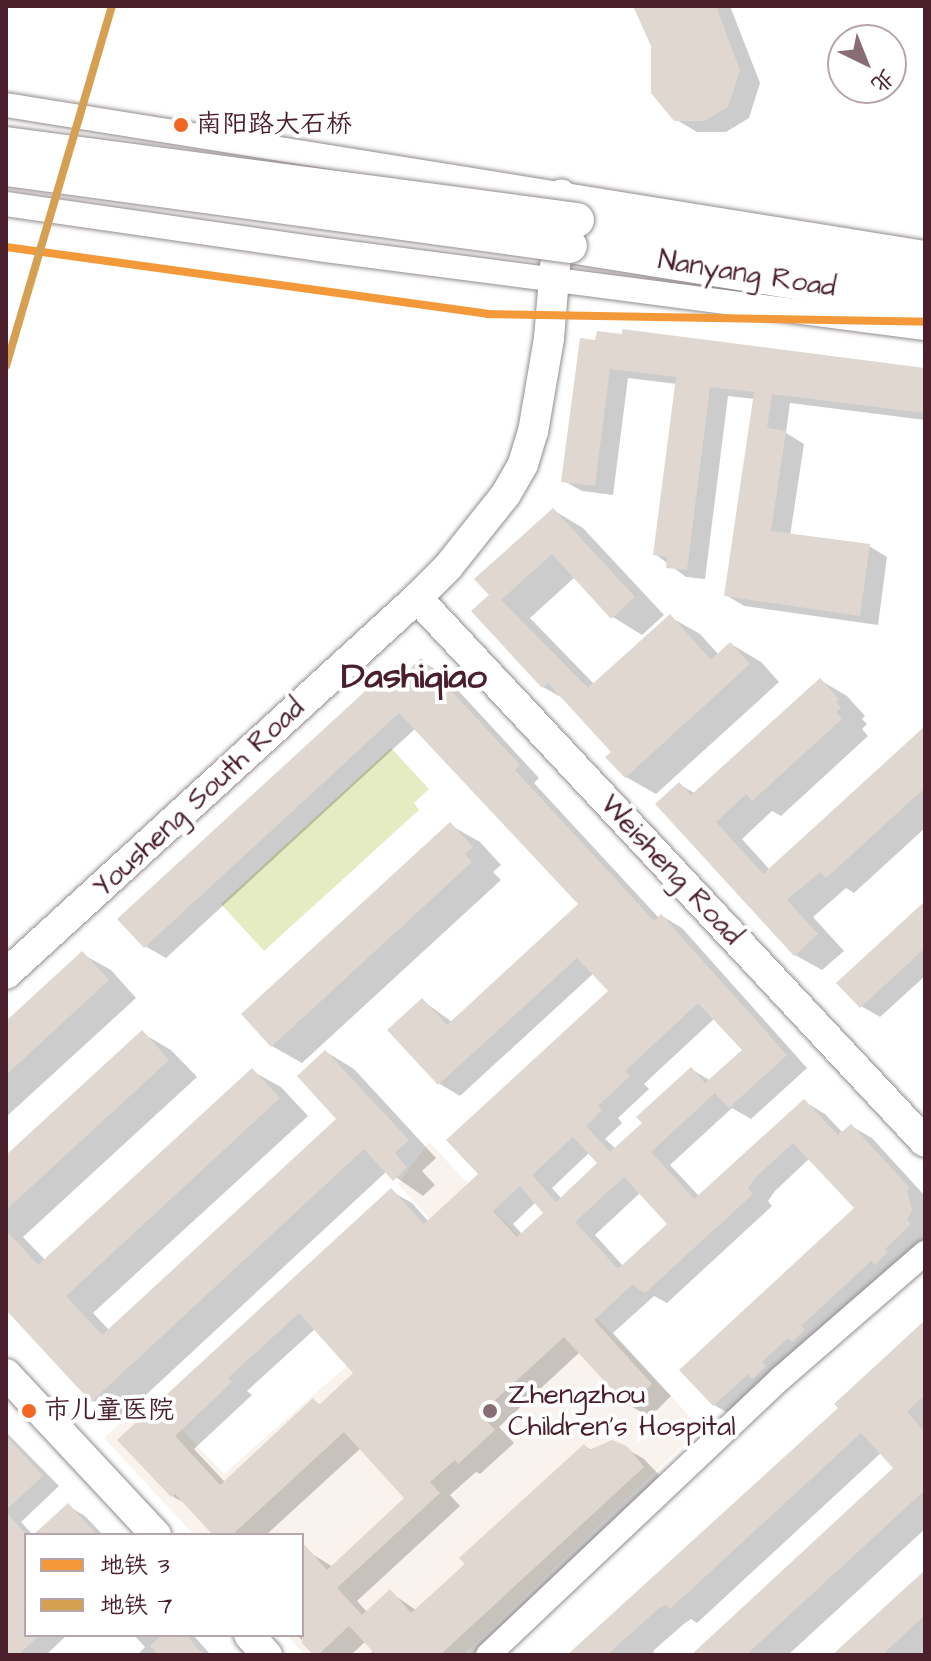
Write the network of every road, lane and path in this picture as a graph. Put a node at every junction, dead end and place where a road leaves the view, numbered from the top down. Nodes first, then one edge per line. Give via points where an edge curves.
1 (6, 105) edge
2 (6, 128) edge
3 (6, 144) edge
4 (84, 154) junction
5 (6, 169) edge
6 (6, 204) edge
7 (569, 220) junction
8 (925, 253) edge
9 (925, 275) edge
10 (554, 280) junction
11 (925, 303) edge
12 (925, 328) edge
13 (417, 598) junction
14 (6, 974) edge
15 (925, 1142) edge
16 (925, 1253) edge
17 (6, 1374) edge
18 (154, 1533) edge
19 (251, 1637) edge
20 (267, 1655) edge
21 (488, 1655) edge

1 - 7 street
2 - 4 main road, bridge
3 - 4 main road, bridge
4 - 7 main road, bridge
5 - 7 main road, bridge
6 - 10 street
7 - 8 street
7 - 9 main road, Nanyang Road
7 - 10 street, Yousheng South Road
7 - 11 main road, Nanyang Road
10 - 12 street
10 - 13 street, Yousheng South Road via 549,338 523,464 477,532
13 - 14 street, Yousheng South Road
13 - 15 street, Weisheng Road
16 - 21 street via 781,1378
17 - 18 street
19 - 20 street

